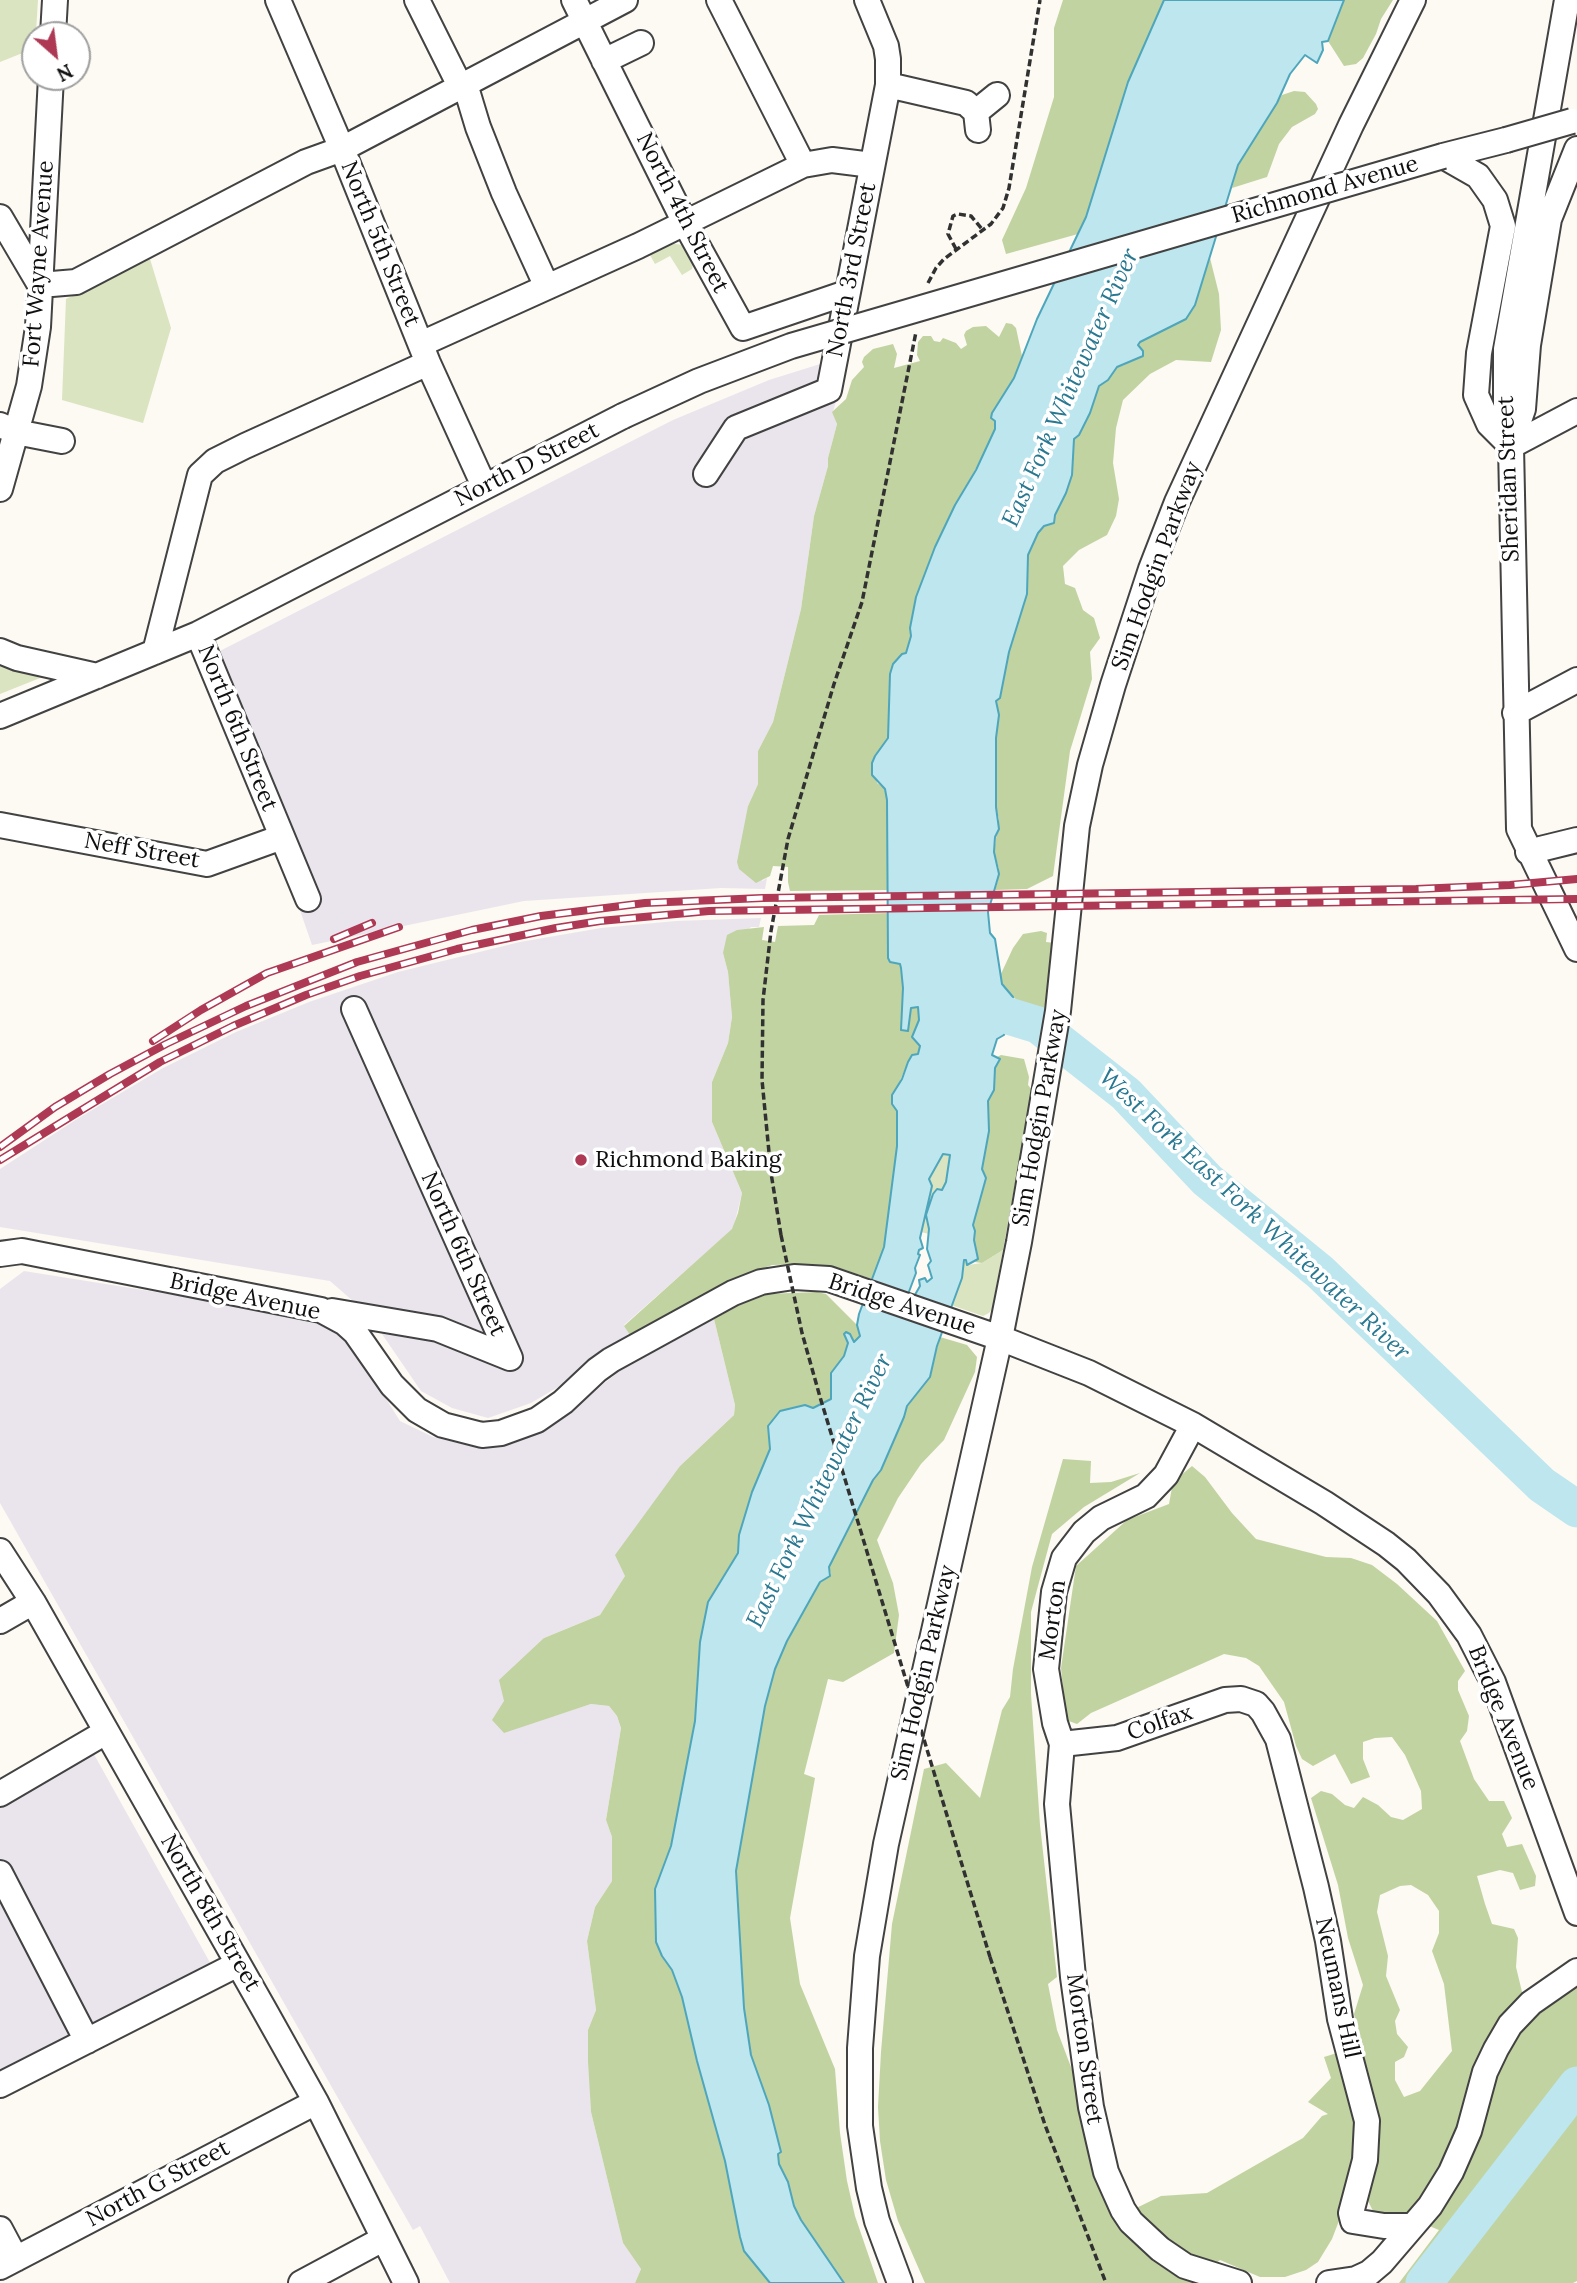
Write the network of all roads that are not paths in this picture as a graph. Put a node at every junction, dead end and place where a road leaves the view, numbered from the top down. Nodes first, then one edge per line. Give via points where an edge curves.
1 (55, 0) edge
2 (278, 0) edge
3 (417, 0) edge
4 (625, 0) edge
5 (719, 0) edge
6 (867, 0) edge
7 (1413, 0) edge
8 (1567, 0) edge
9 (579, 10) edge
10 (54, 21) edge
11 (641, 43) dead end
12 (604, 61) junction
13 (463, 85) junction
14 (888, 85) junction
15 (50, 91) edge
16 (997, 95) dead end
17 (1574, 120) edge
18 (342, 149) junction
19 (1577, 149) edge
20 (1443, 156) junction
21 (803, 165) junction
22 (872, 165) junction
23 (0, 217) edge
24 (685, 223) junction
25 (1074, 263) joint
26 (40, 285) junction
27 (548, 287) junction
28 (846, 293) junction
29 (424, 354) junction
30 (1577, 411) edge
31 (8, 429) edge
32 (62, 441) dead end
33 (1511, 446) junction
34 (706, 474) dead end
35 (484, 486) junction
36 (0, 489) edge
37 (198, 634) junction
38 (0, 651) edge
39 (155, 652) junction
40 (97, 676) junction
41 (1577, 680) edge
42 (1515, 713) junction
43 (0, 716) edge
44 (0, 825) edge
45 (282, 837) junction
46 (1577, 840) edge
47 (1528, 852) junction
48 (308, 900) dead end
49 (1577, 949) edge
50 (354, 1009) dead end
51 (0, 1254) edge
52 (321, 1310) junction
53 (990, 1334) junction
54 (1193, 1425) junction
55 (0, 1550) edge
56 (33, 1602) junction
57 (0, 1621) edge
58 (1256, 1704) joint
59 (106, 1732) junction
60 (1062, 1744) junction
61 (0, 1794) edge
62 (0, 1873) edge
63 (1577, 1913) edge
64 (238, 1964) junction
65 (1577, 1971) edge
66 (87, 2041) junction
67 (0, 2085) edge
68 (316, 2102) junction
69 (1412, 2226) junction
70 (0, 2229) edge
71 (383, 2239) junction
72 (8, 2263) edge
73 (301, 2283) edge
74 (406, 2283) edge
75 (900, 2283) edge
76 (1239, 2283) edge
77 (1329, 2283) edge

1 - 10 street
2 - 18 street, North 5th Street
3 - 13 street
4 - 9 street
5 - 21 street
6 - 14 street, North 3rd Street via 886,46
7 - 53 street, Sim Hodgin Parkway via 1177,502 1101,725 1077,826 1058,1011 1042,1102
8 - 33 street, Sheridan Street via 1506,349
9 - 12 street, North 4th Street
9 - 13 street
11 - 12 street
12 - 24 street, North 4th Street
13 - 18 street
13 - 27 street via 504,193
14 - 16 street via 960,101 977,121
14 - 22 street, North 3rd Street
15 - 26 street, Fort Wayne Avenue
17 - 20 street, Richmond Avenue, bridge
18 - 26 street via 306,162 76,282
18 - 29 street, North 5th Street
19 - 33 street via 1549,219 1528,345 1523,409
20 - 25 street, Richmond Avenue, bridge
20 - 33 street via 1478,176 1495,200 1503,226 1479,353 1476,395 1489,424
21 - 22 street via 832,160
21 - 24 street
22 - 28 street, North 3rd Street
23 - 26 street
24 - 27 street
24 - 28 street, North 4th Street via 743,328
25 - 35 street, North D Street, bridge via 767,354 699,381
26 - 31 street, Fort Wayne Avenue via 29,386
27 - 29 street
28 - 34 street, North 3rd Street via 829,390 736,428
29 - 35 street, North 5th Street
29 - 39 street via 215,461 200,475
30 - 33 street
31 - 32 street
31 - 36 street, Fort Wayne Avenue
33 - 42 street, Sheridan Street
35 - 37 street, North D Street
37 - 39 street, North D Street
37 - 45 street, North 6th Street
38 - 40 street
39 - 40 street, North D Street
40 - 43 street, North D Street
41 - 42 street
42 - 47 street, Sheridan Street via 1519,829
44 - 45 street, Neff Street via 207,864
45 - 48 street, North 6th Street
46 - 47 street
47 - 49 street, Sheridan Street
50 - 52 street, North 6th Street via 510,1358 438,1329
51 - 52 street, Bridge Avenue via 22,1251
52 - 53 street, Bridge Avenue via 355,1332 392,1385 416,1410 443,1425 482,1434 501,1433 537,1420 611,1360 761,1282 794,1277 829,1279
53 - 54 street, Bridge Avenue via 1089,1373
53 - 75 street, Sim Hodgin Parkway via 886,1844 866,1968 860,2060 863,2157 877,2221
54 - 60 street, Morton via 1166,1475 1146,1496 1101,1518 1084,1532 1058,1574 1046,1669
54 - 63 street, Bridge Avenue via 1386,1544 1439,1594 1474,1644 1493,1682
55 - 56 street, North 8th Street
56 - 57 street
56 - 59 street, North 8th Street
58 - 60 street, Colfax via 1225,1700 1117,1738
58 - 69 street, Neumans Hill via 1278,1739 1367,2121 1353,2221
59 - 61 street
59 - 64 street, North 8th Street
60 - 76 street, Morton Street via 1057,1804 1061,1862 1083,2053 1106,2172 1131,2222 1160,2249 1185,2266
62 - 66 street
64 - 66 street
64 - 68 street, North 8th Street
65 - 69 street via 1531,2003 1510,2025 1485,2072 1469,2131 1451,2172
66 - 67 street
68 - 71 street, North 8th Street
68 - 72 street, North G Street
69 - 77 street via 1370,2273
70 - 72 street
71 - 73 street
71 - 74 street, North 8th Street

